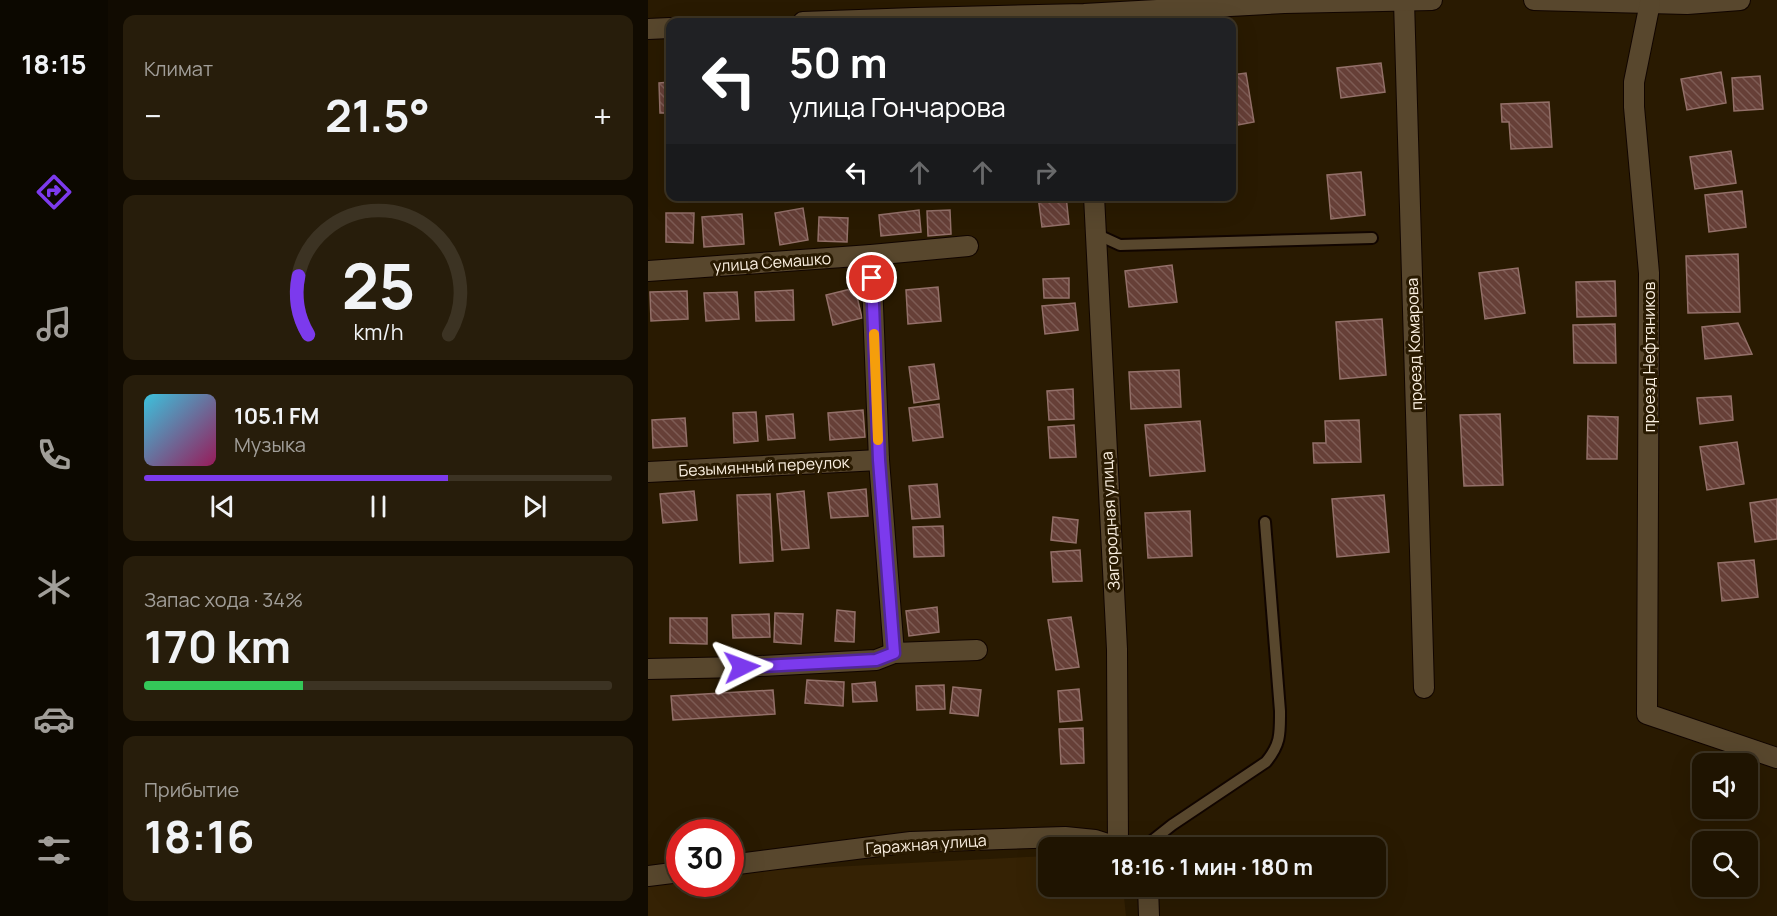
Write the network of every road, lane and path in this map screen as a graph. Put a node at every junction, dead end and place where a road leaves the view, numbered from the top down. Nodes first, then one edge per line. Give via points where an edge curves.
1 (1432, 0) edge
2 (1534, 0) edge
3 (1740, 0) edge
4 (1284, 1) edge
5 (1404, 1) edge
6 (1577, 1) edge
7 (1687, 2) edge
8 (1650, 3) junction
9 (1084, 12) edge
10 (915, 18) edge
11 (666, 28) edge
12 (648, 29) edge
13 (1094, 201) edge
14 (1096, 234) junction
15 (1372, 238) dead end
16 (968, 246) dead end
17 (871, 255) junction
18 (648, 271) edge
19 (879, 460) junction
20 (648, 472) edge
21 (1265, 522) dead end
22 (977, 650) dead end
23 (894, 653) junction
24 (648, 669) edge
25 (1424, 688) dead end
26 (1777, 758) edge
27 (1119, 837) edge
28 (1157, 837) edge
29 (1038, 838) edge
30 (744, 863) edge
31 (666, 874) edge
32 (648, 876) edge
33 (1148, 897) edge
34 (1149, 916) edge

1 - 5 street
2 - 6 street
3 - 7 street
4 - 5 street
4 - 9 street
5 - 25 street, проезд Комарова
6 - 8 street
7 - 8 street
8 - 26 street, проезд Нефтяников via 1634,82 1649,273 1647,714
9 - 10 street
11 - 12 street
13 - 14 street, Загородная улица
14 - 15 lane via 1120,245
14 - 27 street, Загородная улица via 1117,649
16 - 17 street, улица Семашко
17 - 18 street, улица Семашко
17 - 19 street
19 - 20 street, Безымянный переулок
19 - 23 street
21 - 28 lane via 1280,711 1275,751 1266,762
22 - 23 street
23 - 24 street via 876,660
29 - 30 street, Гаражная улица via 911,842
31 - 32 street
33 - 34 street

